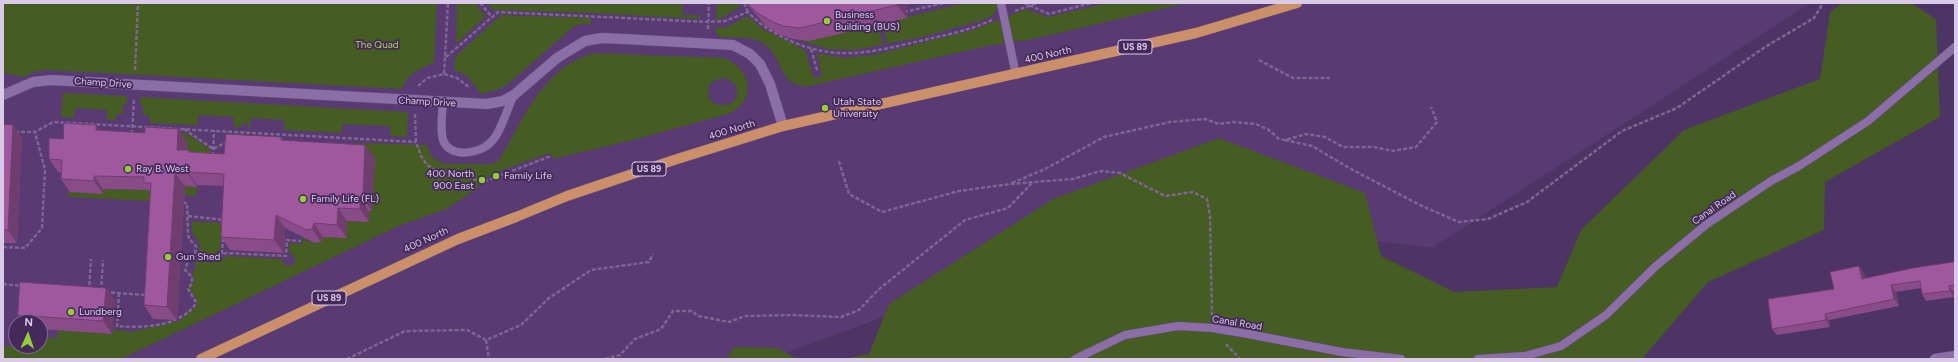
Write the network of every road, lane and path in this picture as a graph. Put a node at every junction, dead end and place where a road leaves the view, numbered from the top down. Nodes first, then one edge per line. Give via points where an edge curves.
1 (138, 3) edge
2 (448, 3) edge
3 (480, 3) edge
4 (709, 3) edge
5 (744, 3) edge
6 (944, 3) edge
7 (1001, 3) edge
8 (1024, 3) edge
9 (1037, 3) edge
10 (1091, 3) edge
11 (1297, 3) edge
12 (1823, 3) edge
13 (1030, 6) junction
14 (748, 12) junction
15 (898, 14) edge
16 (1004, 15) junction
17 (492, 17) junction
18 (708, 22) junction
19 (794, 39) edge
20 (789, 40) junction
21 (708, 44) junction
22 (1955, 47) edge
23 (811, 49) junction
24 (446, 57) junction
25 (1259, 60) dead end
26 (817, 70) dead end
27 (135, 74) dead end
28 (444, 74) junction
29 (1016, 75) junction
30 (1330, 78) dead end
31 (416, 90) dead end
32 (472, 93) dead end
33 (3, 95) edge
34 (514, 95) junction
35 (134, 97) dead end
36 (443, 103) junction
37 (1431, 108) dead end
38 (415, 111) dead end
39 (132, 126) junction
40 (783, 126) junction
41 (183, 129) junction
42 (214, 130) junction
43 (9, 131) edge
44 (35, 132) junction
45 (248, 132) junction
46 (263, 133) junction
47 (241, 136) edge
48 (132, 138) edge
49 (349, 138) junction
50 (234, 139) edge
51 (1285, 140) junction
52 (262, 141) edge
53 (416, 142) junction
54 (349, 144) edge
55 (213, 149) junction
56 (551, 156) dead end
57 (213, 160) edge
58 (839, 161) dead end
59 (1033, 182) junction
60 (1010, 184) junction
61 (180, 203) dead end
62 (188, 216) junction
63 (223, 226) edge
64 (223, 233) edge
65 (301, 241) edge
66 (3, 247) edge
67 (222, 254) junction
68 (653, 254) dead end
69 (195, 258) junction
70 (90, 259) dead end
71 (103, 260) dead end
72 (3, 284) edge
73 (26, 286) edge
74 (145, 287) edge
75 (81, 290) edge
76 (89, 291) junction
77 (101, 292) junction
78 (119, 293) junction
79 (141, 294) junction
80 (144, 300) edge
81 (1212, 328) junction
82 (486, 340) junction
83 (1955, 356) edge
84 (201, 359) edge
85 (347, 359) edge
86 (489, 359) edge
87 (605, 359) edge
88 (1075, 359) edge
89 (1400, 359) edge
90 (1478, 359) edge
91 (1935, 359) edge

1 - 27 path
2 - 24 path
3 - 17 path
4 - 18 path
5 - 14 path
6 - 15 path
7 - 16 lane
8 - 13 path
9 - 13 path
10 - 13 path via 1049,14
11 - 29 main road, 400 North / US 89 via 1196,33
12 - 51 path via 1814,18 1765,47 1677,108 1622,131 1526,202 1488,219 1459,222 1422,206 1312,146
13 - 16 path
14 - 18 path via 725,22
14 - 20 path via 763,26
16 - 23 path via 961,30 882,50 850,54
16 - 29 lane
17 - 18 path via 498,12
17 - 24 path
18 - 21 path
19 - 20 path
20 - 23 path
21 - 34 street, Champ Drive via 624,38 585,41 557,58
21 - 40 street, Champ Drive via 733,45 750,54 760,64 770,84
22 - 90 lane, Canal Road via 1868,121 1707,224 1656,266 1606,315 1561,346 1524,356
23 - 26 path
24 - 28 path
25 - 30 path via 1293,78
28 - 31 path via 428,78 420,83
28 - 32 path via 457,78 467,85
29 - 40 main road, 400 North / US 89
33 - 36 street, Champ Drive via 33,82 51,80
34 - 36 street, Champ Drive via 487,104
34 - 36 lane via 492,142 473,152 463,153 446,145 442,134
35 - 39 path
37 - 51 path via 1437,122 1416,147 1393,151 1374,147 1343,147 1325,137 1306,134
38 - 53 path
39 - 41 path
39 - 44 path via 53,122
39 - 48 path
40 - 84 main road, 400 North / US 89 via 567,196 458,239
41 - 42 path
41 - 55 path
42 - 45 path
42 - 55 path
43 - 44 path
44 - 66 path via 45,170 42,228 25,248
45 - 46 path
45 - 47 path
46 - 49 path
46 - 52 path
49 - 53 path
49 - 54 path
50 - 55 path
51 - 60 path via 1279,139 1269,130 1256,124 1219,124 1205,119 1170,122 1104,137 1045,169
53 - 56 path via 427,165 436,170 483,182
55 - 57 path
58 - 60 path via 849,194 882,212 959,191
59 - 60 path
59 - 81 path via 1073,179 1101,171 1120,173 1165,196 1193,192 1207,199 1210,216
59 - 87 path via 1008,208 966,220 878,290 859,310 841,317 745,316 729,322 698,316 692,311 673,311 661,329 635,340 620,355
61 - 62 path via 187,203
62 - 63 path via 225,220
62 - 69 path via 188,234 196,246
64 - 67 path
65 - 67 path via 287,240 286,256
67 - 69 path via 211,259
68 - 82 path via 649,262 590,270 549,298 521,325
69 - 78 path via 188,261 186,270 192,277 188,289 196,302 177,320 134,327 117,326
70 - 76 path
71 - 77 path
72 - 73 path
74 - 79 path via 144,294
75 - 76 path
76 - 77 path
77 - 78 path
78 - 79 path
79 - 80 path
81 - 88 lane, Canal Road via 1178,326 1125,335
81 - 89 lane, Canal Road via 1342,352
82 - 85 path via 467,330 405,331
82 - 86 path
83 - 91 street

